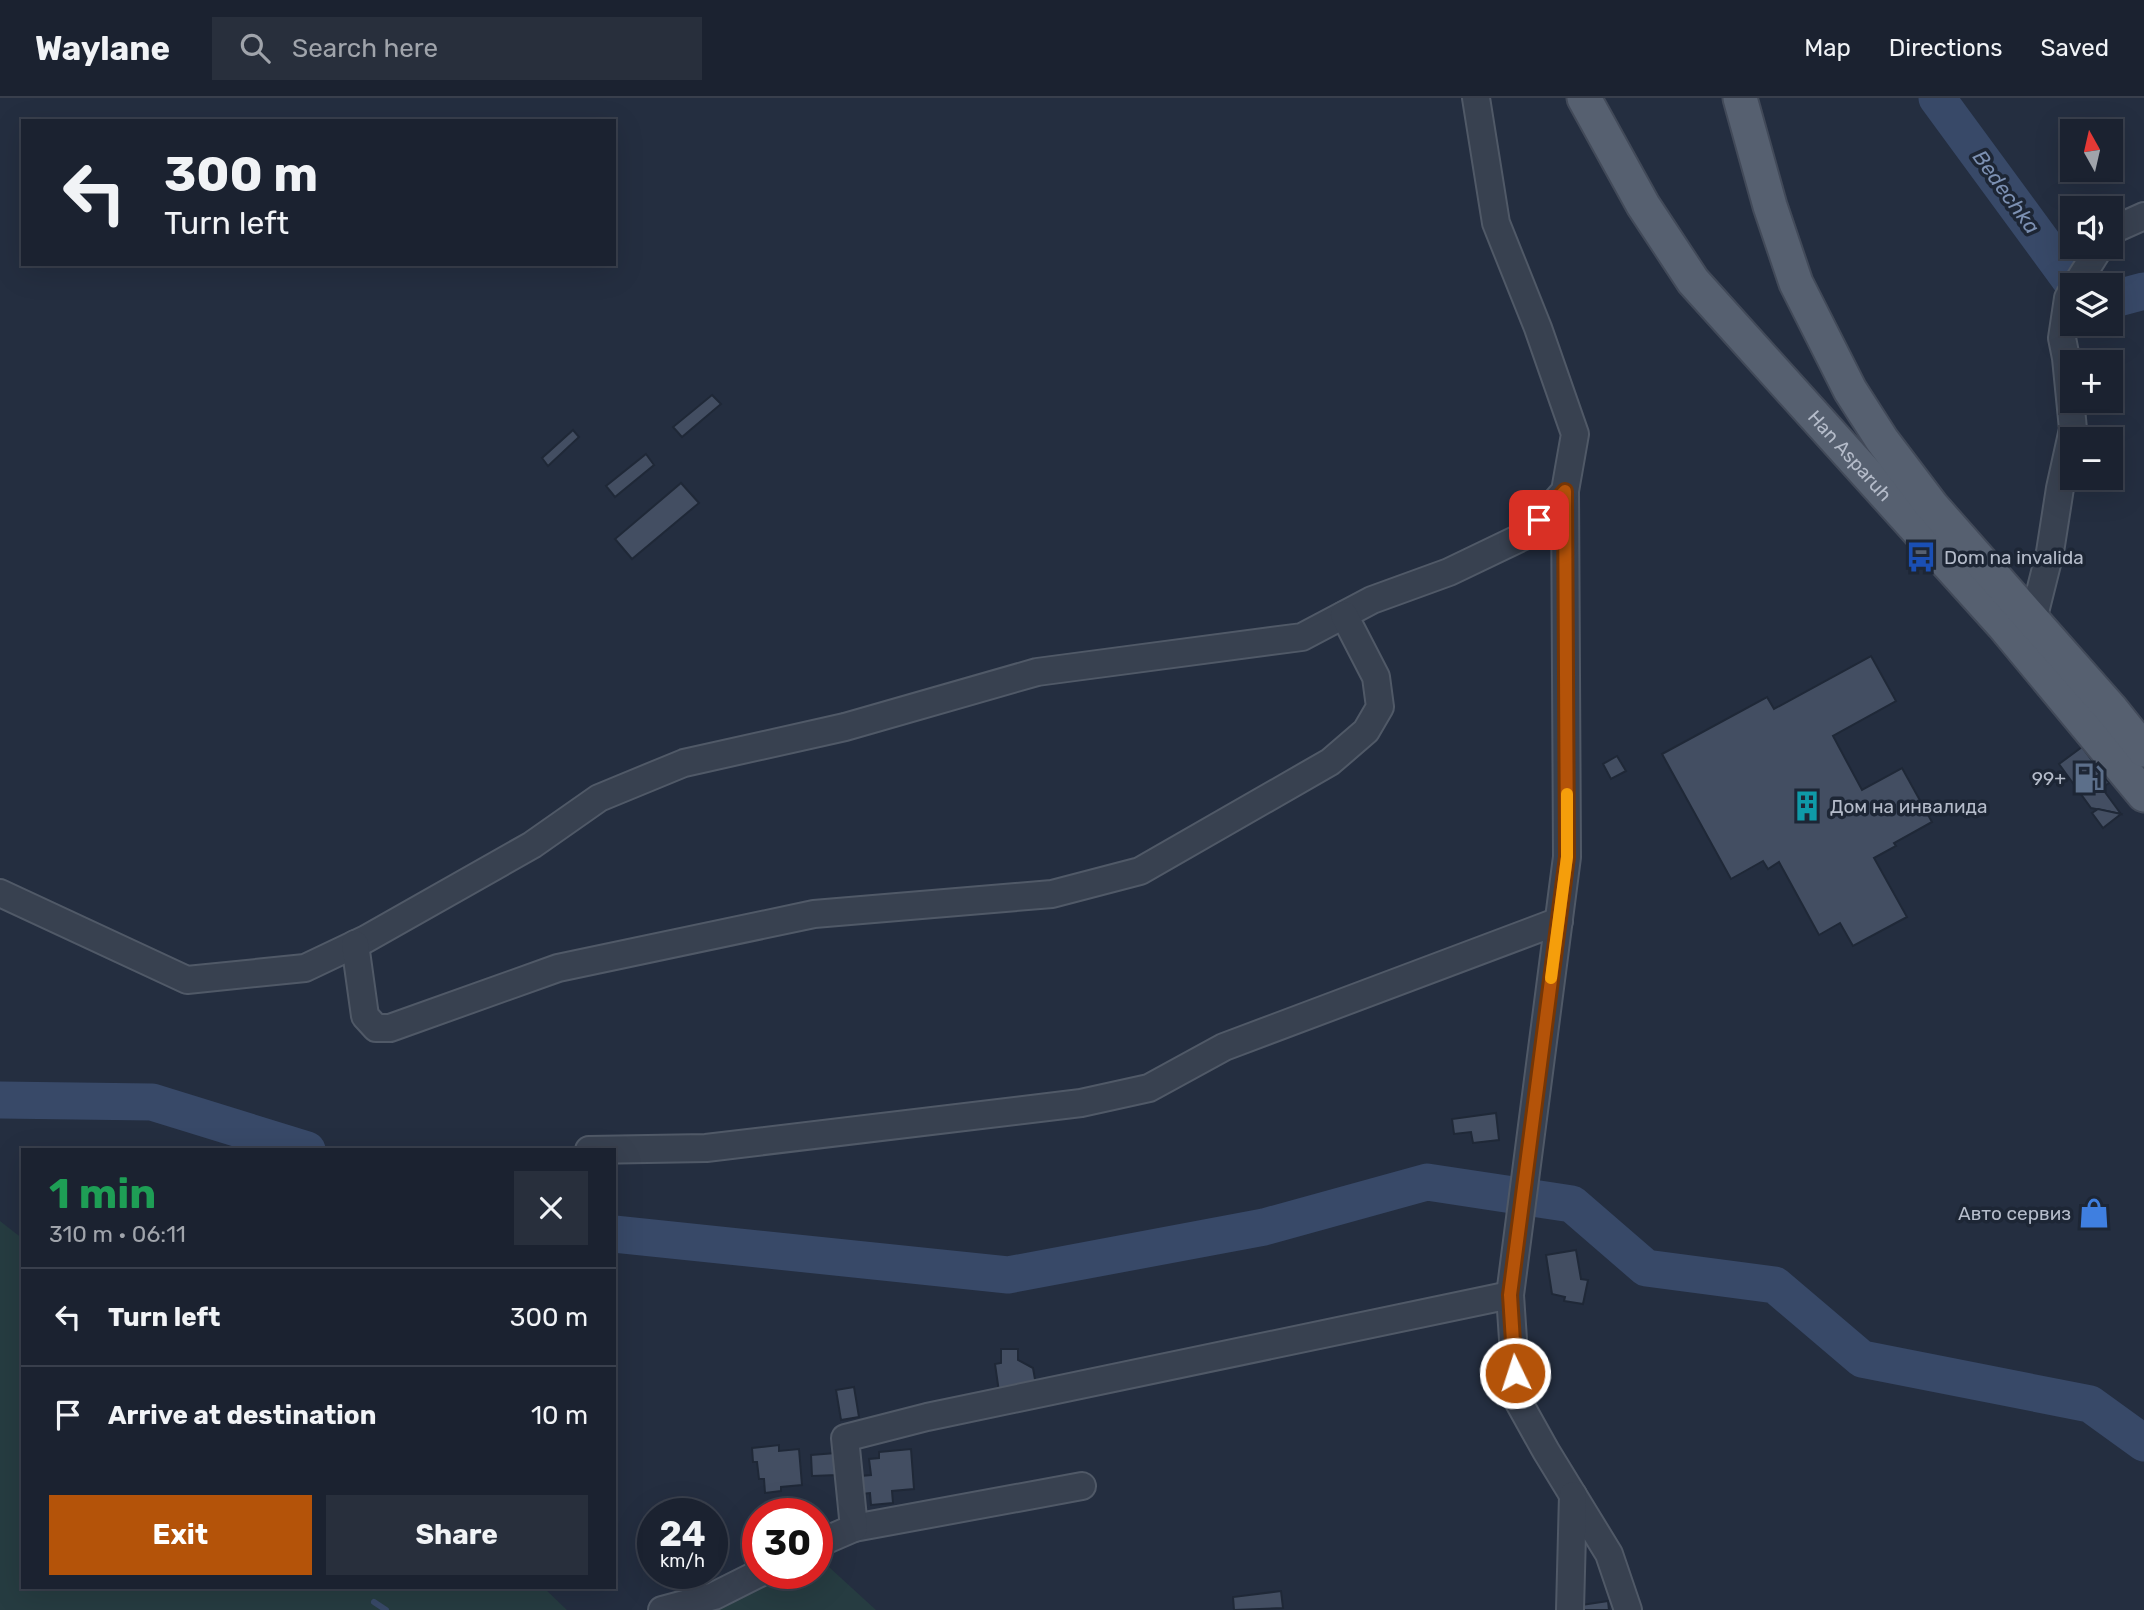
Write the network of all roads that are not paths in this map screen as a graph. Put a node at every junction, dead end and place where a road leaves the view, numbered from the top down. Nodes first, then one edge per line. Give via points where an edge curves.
1 (1476, 98) edge
2 (1584, 98) edge
3 (1740, 98) edge
4 (2144, 216) edge
5 (2123, 225) edge
6 (2062, 336) edge
7 (1565, 491) junction
8 (1344, 615) junction
9 (2033, 620) junction
10 (2144, 750) edge
11 (2144, 795) edge
12 (0, 893) edge
13 (1559, 921) junction
14 (355, 944) junction
15 (616, 1149) edge
16 (1510, 1295) junction
17 (1082, 1486) dead end
18 (1573, 1495) junction
19 (854, 1528) junction
20 (833, 1538) edge
21 (742, 1582) edge
22 (663, 1610) edge
23 (1570, 1610) edge
24 (1628, 1610) edge

1 - 7 street via 1496,223 1575,434
2 - 11 main road, Han Asparuh via 1643,205 1693,281 2003,625
3 - 9 main road, Han Asparuh via 1796,284 1850,390 1932,506
4 - 5 street
6 - 9 street via 2073,429
7 - 8 street via 1526,535
7 - 13 street via 1567,857
8 - 14 street via 1302,637 1037,672 845,727 684,763 598,798 532,845
8 - 14 street via 1376,677 1380,707 1366,731 1330,762 1140,871 1052,894 814,914 558,968 390,1028 376,1028 365,1016
9 - 10 main road, Han Asparuh
12 - 14 street via 187,980 305,968
13 - 15 street via 1224,1047 1149,1088 1081,1102 706,1147
13 - 16 street
16 - 18 street via 1517,1399
16 - 19 street via 845,1438
17 - 19 street
18 - 23 street
18 - 24 street via 1609,1554
19 - 20 street
21 - 22 street

